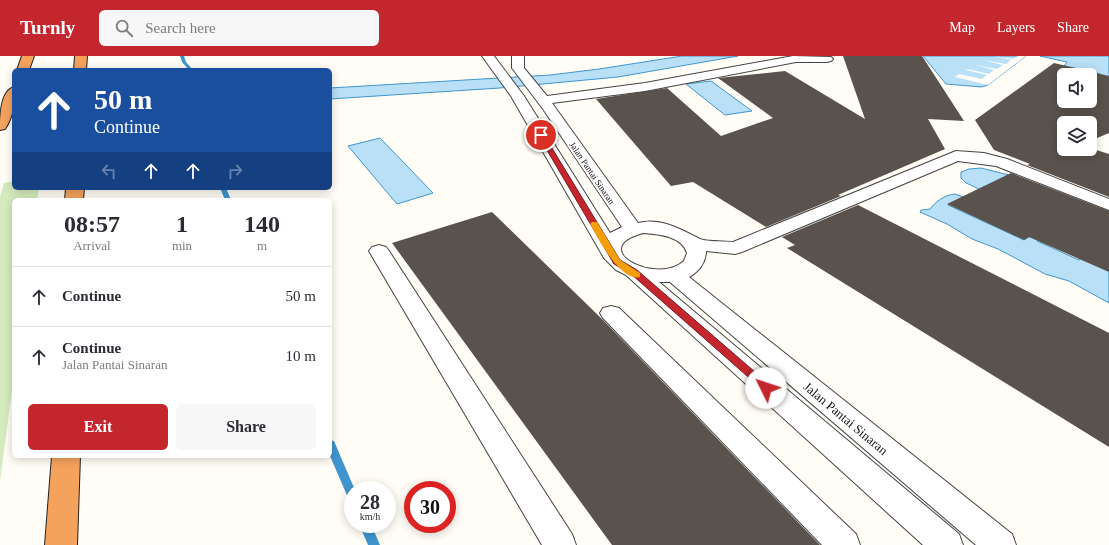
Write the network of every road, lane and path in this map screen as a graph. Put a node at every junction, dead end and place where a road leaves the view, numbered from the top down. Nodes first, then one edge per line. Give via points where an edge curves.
1 (28, 56) edge
2 (81, 56) edge
3 (488, 56) edge
4 (518, 56) edge
5 (827, 59) dead end
6 (24, 68) edge
7 (80, 68) edge
8 (12, 96) edge
9 (540, 96) junction
10 (0, 126) edge
11 (1109, 205) edge
12 (633, 229) junction
13 (692, 244) junction
14 (610, 249) junction
15 (379, 251) dead end
16 (634, 272) junction
17 (674, 275) junction
18 (611, 313) dead end
19 (66, 458) edge
20 (61, 545) edge
21 (560, 545) edge
22 (844, 545) edge
23 (948, 545) edge
24 (1000, 545) edge

1 - 6 highway
2 - 7 highway
3 - 14 street via 517,96
4 - 9 street, Jalan Pantai Sinaran via 517,63 521,72
5 - 9 street via 796,59 645,87
8 - 10 highway
9 - 12 street, Jalan Pantai Sinaran via 607,196
11 - 13 street via 1001,162 956,156 735,248
12 - 13 street via 665,229 684,237
12 - 14 street via 616,237
13 - 17 street via 696,250 696,258 692,265
14 - 16 street via 617,262
15 - 21 street
16 - 17 street via 660,277
16 - 23 street
17 - 24 street, Jalan Pantai Sinaran
18 - 22 street
19 - 20 highway

